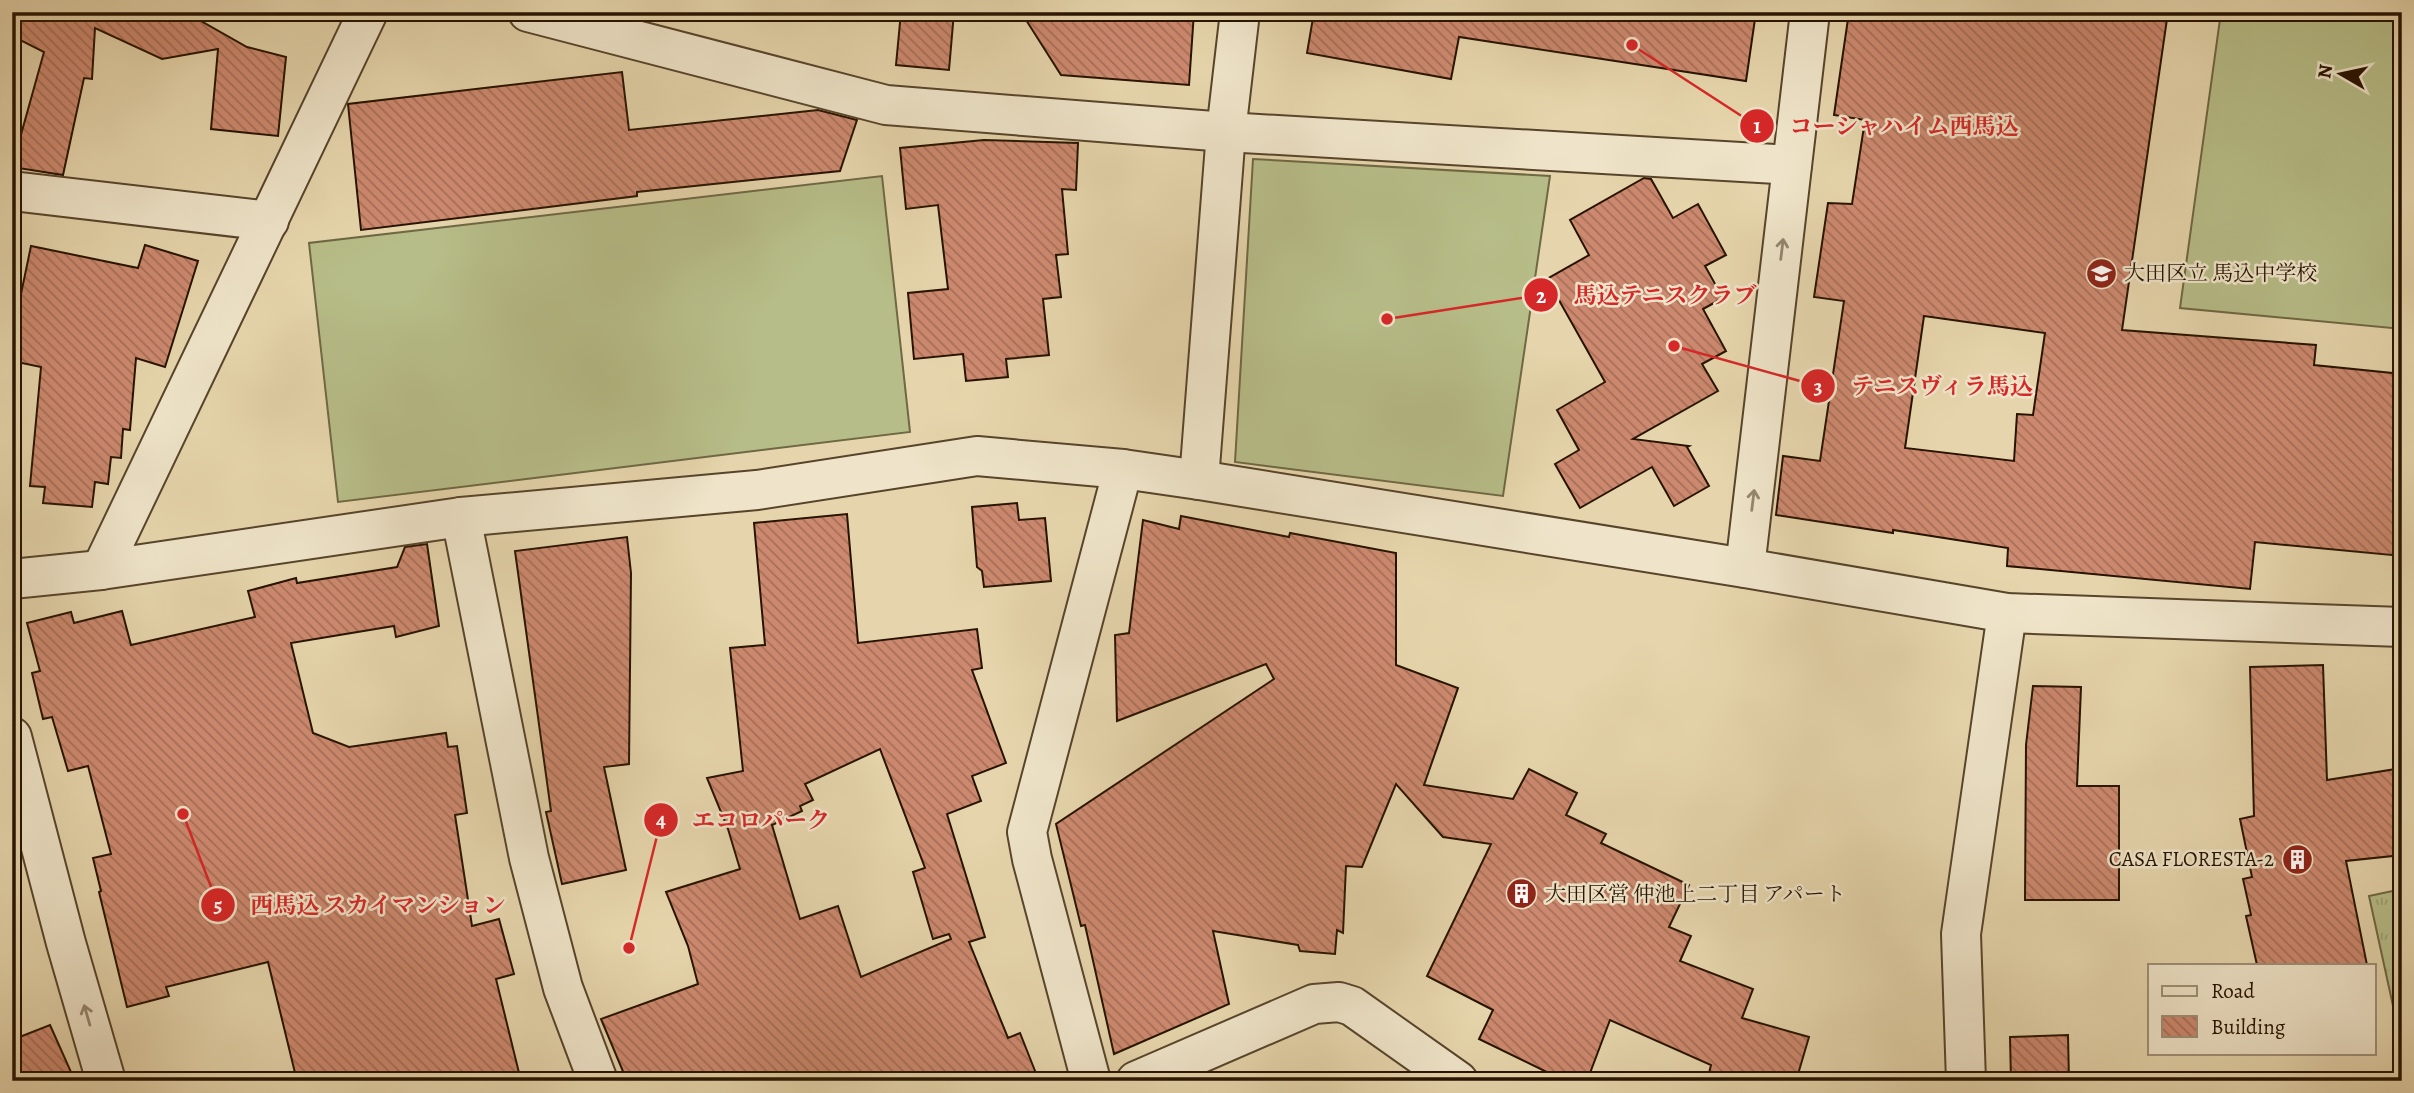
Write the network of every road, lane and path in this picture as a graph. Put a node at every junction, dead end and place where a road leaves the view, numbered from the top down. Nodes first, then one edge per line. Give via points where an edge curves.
1 (368, 12) edge
2 (528, 12) edge
3 (1240, 12) edge
4 (1810, 12) edge
5 (1226, 132) junction
6 (1792, 165) junction
7 (12, 191) edge
8 (269, 221) junction
9 (1123, 469) junction
10 (1199, 480) junction
11 (461, 517) junction
12 (1745, 568) junction
13 (101, 570) junction
14 (12, 579) edge
15 (2007, 612) junction
16 (2402, 627) edge
17 (12, 737) edge
18 (106, 1081) edge
19 (598, 1081) edge
20 (1091, 1081) edge
21 (1136, 1081) edge
22 (1458, 1081) edge
23 (1966, 1081) edge

1 - 8 street
2 - 5 street via 886,105
3 - 5 street
4 - 6 street
5 - 6 street
5 - 10 street
12 -> 6 street
7 - 8 street
8 - 13 street
9 - 10 street
9 - 11 street via 977,456 757,490
9 - 20 street via 1027,832
10 - 12 street
11 - 13 street
11 - 19 street via 529,858 563,988
12 - 15 street
13 - 14 street
15 - 16 street
15 - 23 street via 1961,934
18 -> 17 street
21 - 22 street via 1314,1004 1339,1003 1352,1006

